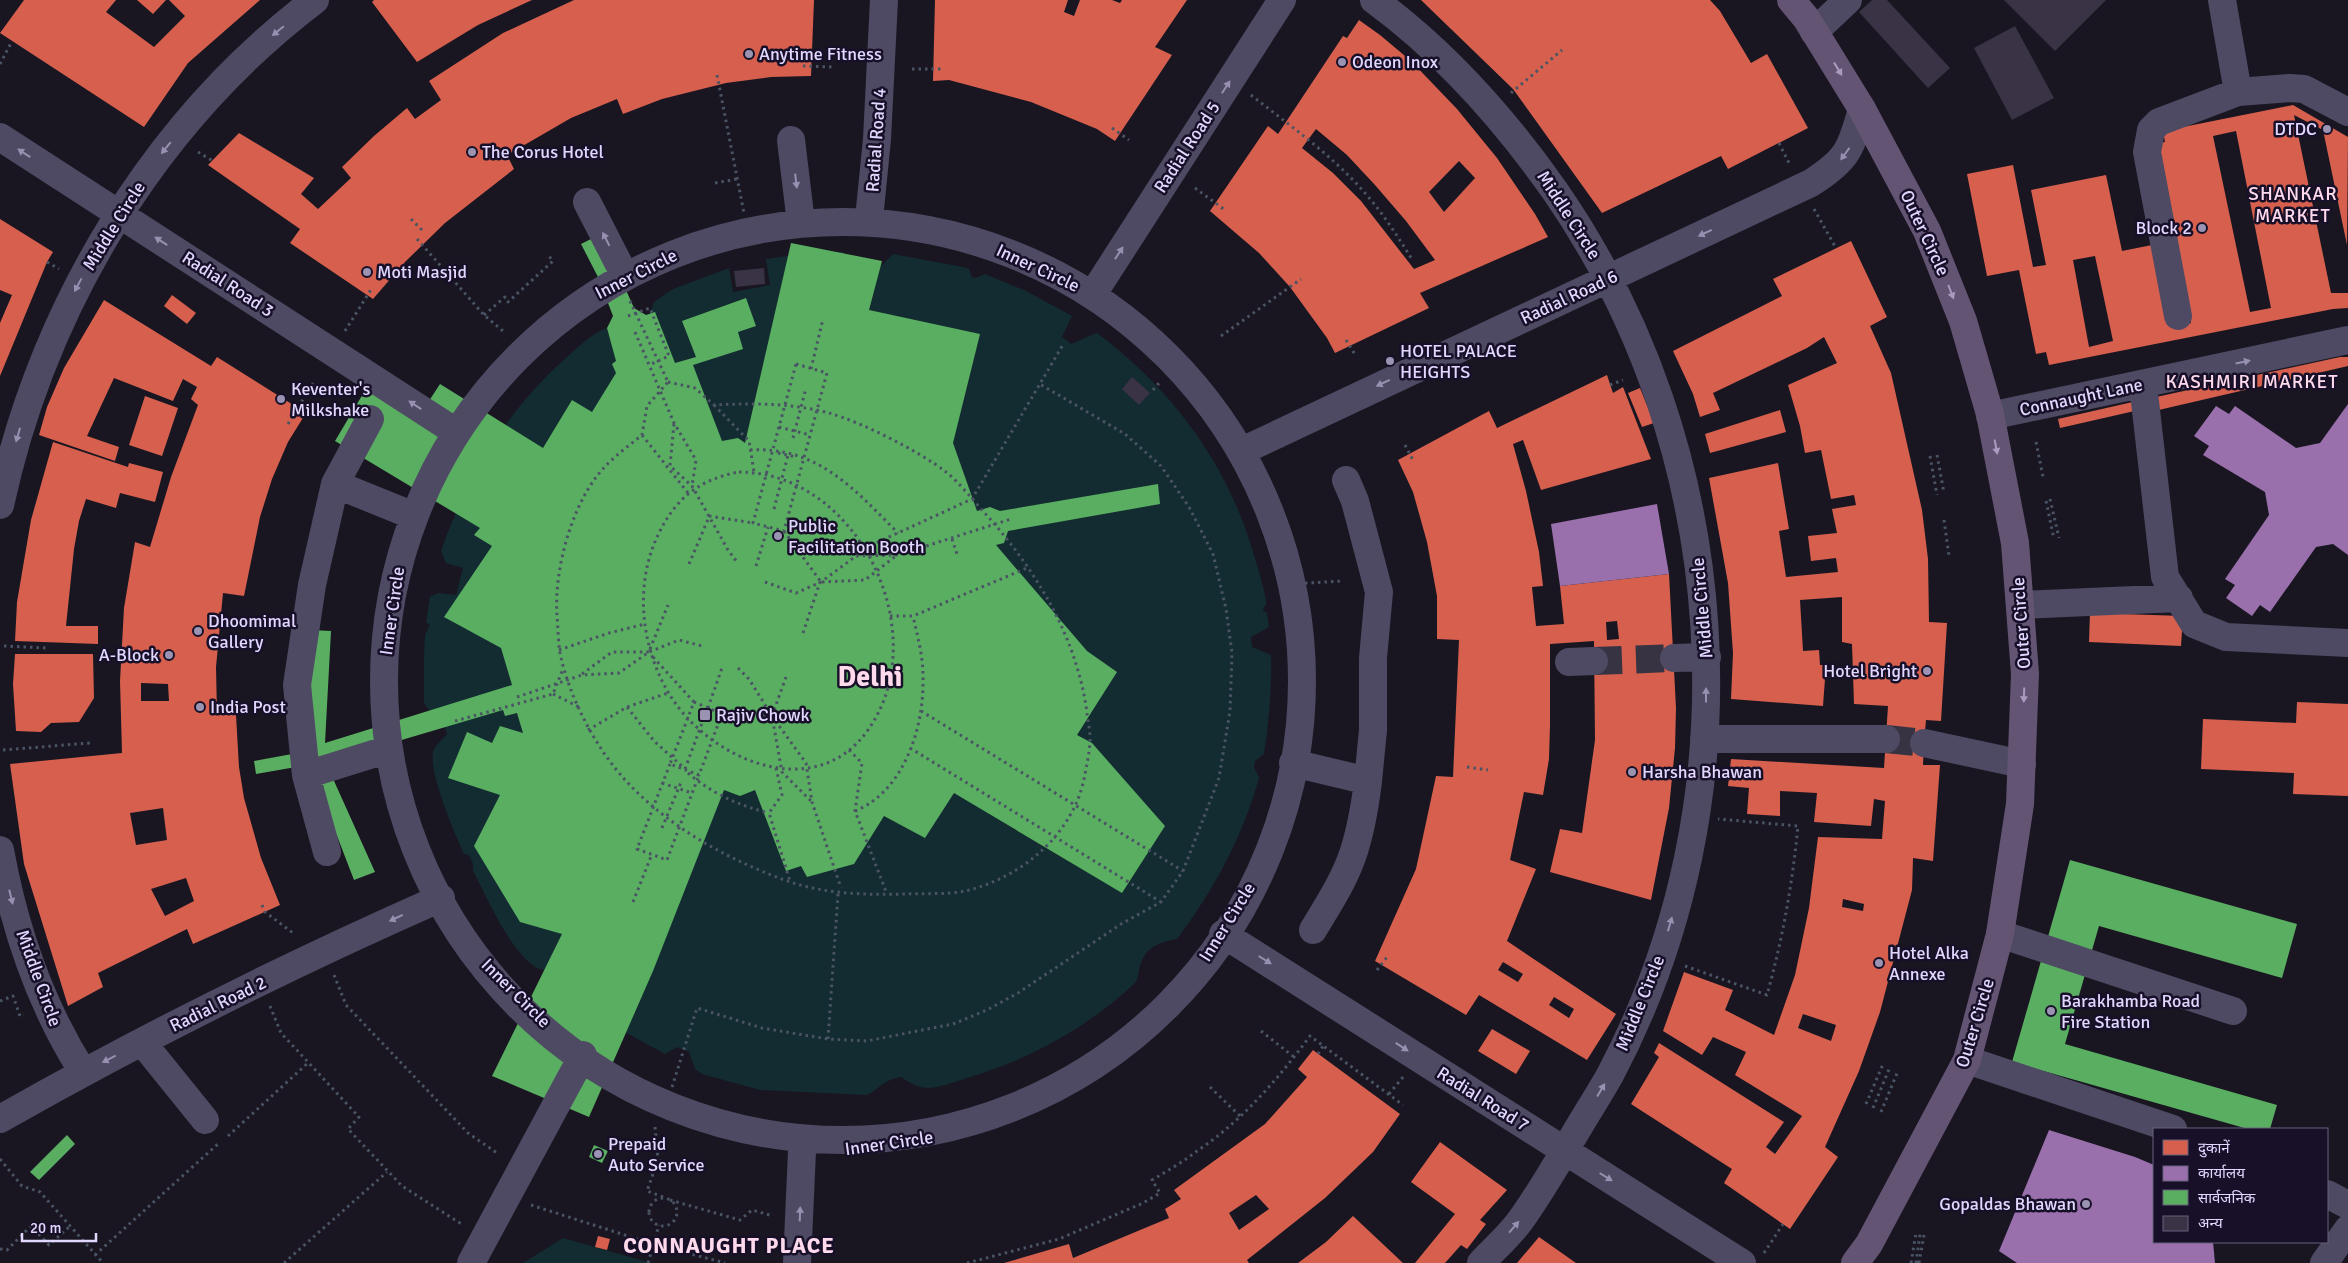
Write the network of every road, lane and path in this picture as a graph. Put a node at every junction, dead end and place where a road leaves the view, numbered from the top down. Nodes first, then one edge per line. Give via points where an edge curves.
1 (316, 0) edge
2 (884, 0) edge
3 (1282, 0) edge
4 (1374, 0) edge
5 (1791, 0) edge
6 (1848, 0) edge
7 (2224, 1) edge
8 (1814, 32) junction
9 (12, 41) dead end
10 (1562, 50) dead end
11 (0, 64) edge
12 (803, 66) dead end
13 (834, 67) dead end
14 (912, 69) dead end
15 (941, 69) dead end
16 (717, 75) dead end
17 (1231, 78) junction
18 (2238, 92) junction
19 (1862, 109) junction
20 (1492, 110) junction
21 (2348, 112) edge
22 (1112, 128) dead end
23 (0, 137) edge
24 (791, 140) dead end
25 (1129, 140) dead end
26 (1779, 143) dead end
27 (1793, 172) dead end
28 (737, 179) junction
29 (715, 183) dead end
30 (1195, 188) dead end
31 (587, 202) dead end
32 (1813, 208) dead end
33 (1225, 210) dead end
34 (744, 213) dead end
35 (120, 214) junction
36 (411, 219) dead end
37 (869, 219) junction
38 (801, 223) junction
39 (424, 232) dead end
40 (417, 238) dead end
41 (1836, 248) dead end
42 (548, 255) dead end
43 (1413, 261) dead end
44 (47, 262) dead end
45 (61, 270) dead end
46 (622, 277) junction
47 (1300, 279) dead end
48 (1609, 279) junction
49 (372, 288) dead end
50 (1093, 294) junction
51 (484, 314) junction
52 (628, 316) dead end
53 (2178, 316) dead end
54 (823, 319) dead end
55 (503, 331) dead end
56 (635, 332) dead end
57 (343, 334) dead end
58 (1221, 336) dead end
59 (1346, 340) dead end
60 (2348, 340) edge
61 (1064, 343) dead end
62 (1356, 356) dead end
63 (649, 365) junction
64 (811, 368) junction
65 (315, 380) dead end
66 (668, 382) junction
67 (1160, 382) dead end
68 (1038, 383) junction
69 (2143, 384) junction
70 (806, 388) dead end
71 (1152, 390) dead end
72 (714, 405) junction
73 (1990, 416) junction
74 (370, 419) dead end
75 (674, 423) junction
76 (288, 424) dead end
77 (779, 427) junction
78 (794, 431) junction
79 (456, 432) junction
80 (642, 435) junction
81 (810, 435) junction
82 (793, 438) dead end
83 (2036, 442) dead end
84 (1405, 445) dead end
85 (750, 450) junction
86 (772, 451) junction
87 (1242, 451) junction
88 (1937, 455) dead end
89 (788, 456) junction
90 (1930, 456) dead end
91 (804, 460) junction
92 (1414, 462) dead end
93 (754, 472) junction
94 (2043, 477) dead end
95 (1346, 480) dead end
96 (335, 484) junction
97 (692, 486) junction
98 (688, 493) junction
99 (1944, 493) dead end
100 (1937, 495) dead end
101 (972, 498) junction
102 (2050, 499) dead end
103 (2046, 501) dead end
104 (0, 505) edge
105 (774, 509) dead end
106 (414, 516) junction
107 (709, 516) junction
108 (1011, 519) dead end
109 (1944, 520) dead end
110 (752, 523) junction
111 (768, 527) junction
112 (784, 531) junction
113 (898, 533) junction
114 (2059, 538) dead end
115 (952, 539) junction
116 (2054, 539) dead end
117 (865, 548) junction
118 (898, 555) junction
119 (1948, 556) dead end
120 (958, 557) dead end
121 (737, 562) dead end
122 (690, 564) dead end
123 (756, 566) dead end
124 (1028, 568) junction
125 (1342, 581) dead end
126 (766, 582) dead end
127 (821, 582) junction
128 (1292, 584) junction
129 (2179, 598) junction
130 (668, 605) dead end
131 (2020, 605) junction
132 (890, 616) junction
133 (913, 616) junction
134 (645, 624) junction
135 (803, 633) dead end
136 (2348, 643) edge
137 (4, 646) dead end
138 (702, 646) dead end
139 (46, 648) dead end
140 (559, 650) junction
141 (649, 652) junction
142 (1707, 657) junction
143 (1674, 658) tunnel mouth
144 (563, 666) junction
145 (723, 666) dead end
146 (738, 668) dead end
147 (582, 675) junction
148 (786, 677) dead end
149 (668, 693) junction
150 (553, 694) junction
151 (517, 697) dead end
152 (694, 702) junction
153 (579, 707) junction
154 (628, 707) junction
155 (708, 708) junction
156 (921, 711) junction
157 (722, 714) junction
158 (772, 716) junction
159 (455, 721) dead end
160 (702, 723) dead end
161 (588, 730) junction
162 (1704, 739) junction
163 (1886, 739) tunnel mouth
164 (90, 743) dead end
165 (1924, 744) tunnel mouth
166 (910, 748) junction
167 (389, 749) junction
168 (3, 750) dead end
169 (849, 750) junction
170 (1293, 763) junction
171 (670, 764) junction
172 (2022, 764) junction
173 (776, 768) junction
174 (1467, 768) dead end
175 (684, 770) junction
176 (1488, 770) dead end
177 (306, 775) junction
178 (699, 775) junction
179 (682, 780) dead end
180 (1368, 781) junction
181 (662, 783) junction
182 (678, 789) junction
183 (692, 793) junction
184 (812, 802) junction
185 (1076, 804) junction
186 (855, 811) junction
187 (769, 813) junction
188 (1695, 817) junction
189 (662, 828) dead end
190 (1055, 836) junction
191 (0, 850) edge
192 (328, 852) dead end
193 (652, 854) junction
194 (1183, 871) junction
195 (790, 882) junction
196 (841, 888) dead end
197 (838, 894) junction
198 (887, 894) junction
199 (441, 898) junction
200 (633, 902) dead end
201 (1161, 902) junction
202 (262, 905) dead end
203 (1313, 930) dead end
204 (294, 933) dead end
205 (1223, 934) junction
206 (2000, 934) junction
207 (1387, 957) dead end
208 (1660, 957) junction
209 (1377, 970) dead end
210 (339, 992) dead end
211 (13, 996) dead end
212 (0, 1001) edge
213 (2233, 1011) dead end
214 (1261, 1031) dead end
215 (281, 1033) dead end
216 (828, 1039) junction
217 (142, 1042) junction
218 (1324, 1046) junction
219 (1318, 1054) dead end
220 (583, 1055) junction
221 (1294, 1058) junction
222 (1967, 1060) junction
223 (309, 1062) junction
224 (1883, 1064) dead end
225 (1890, 1067) dead end
226 (1898, 1071) dead end
227 (83, 1072) junction
228 (672, 1087) dead end
229 (1210, 1087) dead end
230 (1866, 1104) dead end
231 (1403, 1105) dead end
232 (1873, 1108) dead end
233 (1881, 1112) dead end
234 (1240, 1116) junction
235 (0, 1118) edge
236 (204, 1120) dead end
237 (655, 1127) dead end
238 (2170, 1128) edge
239 (802, 1150) junction
240 (1564, 1150) junction
241 (497, 1153) dead end
242 (0, 1159) edge
243 (658, 1160) junction
244 (678, 1168) dead end
245 (387, 1172) junction
246 (2328, 1195) edge
247 (507, 1197) junction
248 (663, 1198) junction
249 (670, 1200) junction
250 (2348, 1205) edge
251 (775, 1216) dead end
252 (1783, 1224) dead end
253 (659, 1225) junction
254 (70, 1226) junction
255 (2348, 1228) edge
256 (485, 1238) junction
257 (653, 1244) junction
258 (0, 1249) edge
259 (95, 1254) junction
260 (1866, 1257) edge
261 (1751, 1261) edge
262 (103, 1263) edge
263 (284, 1263) edge
264 (471, 1263) edge
265 (648, 1263) edge
266 (724, 1263) edge
267 (797, 1263) edge
268 (966, 1263) edge
269 (1481, 1263) edge
270 (1911, 1263) edge
271 (1918, 1263) edge
272 (2324, 1263) edge

1 -> 35 street, Middle Circle via 270,37 192,116 157,159
2 - 37 street, Radial Road 4 via 877,139
3 - 17 street, Radial Road 5
4 - 20 street, Middle Circle via 1439,55
5 - 8 main road, Outer Circle
6 - 8 street
7 - 18 street
8 -> 19 main road, Outer Circle
9 - 11 path
10 - 20 path
12 - 13 path
14 - 15 path
16 - 28 path
17 - 43 path via 1314,145 1364,191
50 -> 17 street, Radial Road 5
18 - 21 street via 2304,89
18 - 53 street via 2159,122 2151,130 2147,152
19 -> 48 street, Radial Road 6 via 1854,142 1846,155 1824,175
19 -> 73 main road, Outer Circle via 1927,231 1962,321
20 - 48 street, Middle Circle via 1538,167
22 - 25 path
35 -> 23 street, Radial Road 3
24 -> 38 street
26 - 27 path
28 - 29 path
28 - 34 path
30 - 33 path
46 -> 31 street
32 - 41 path
79 -> 35 street, Radial Road 3
35 -> 104 street, Middle Circle via 99,246 55,333 21,424
36 - 39 path
37 - 38 street, Inner Circle
37 - 50 street, Inner Circle via 963,236 1052,271
38 - 46 street, Inner Circle via 760,228 702,243
40 - 51 path
42 - 51 path via 552,261 508,302 504,297
44 - 45 path
46 - 66 path
46 - 79 street, Inner Circle via 593,294 521,352
47 - 58 path
48 -> 87 street, Radial Road 6
48 - 142 street, Middle Circle via 1662,403 1687,493 1700,568
49 - 57 path
50 - 87 street, Inner Circle via 1137,327 1177,364
51 - 55 path
52 - 63 path via 650,308 669,356
54 - 64 path
56 - 63 path
59 - 62 path
69 -> 60 street, Connaught Lane
61 - 68 path
63 - 75 path
64 - 77 path via 796,364
64 - 81 path via 827,373
65 - 76 path
66 - 72 path via 695,388
66 - 80 path via 647,406
67 - 71 path
68 - 101 path
68 - 194 path via 1125,434 1162,466 1213,554 1232,653 1230,711 1219,778
69 - 73 street, Connaught Lane
69 - 129 street via 2165,576
70 - 78 path
72 - 85 path via 749,441
72 - 101 path via 764,402 829,413 894,440 946,472
73 -> 131 main road, Outer Circle via 2015,543
74 - 96 street
75 - 97 path via 696,460
75 - 97 path via 670,466
77 - 78 path
77 - 86 path
78 - 81 path
78 - 82 path
79 - 106 street, Inner Circle via 424,490
80 - 98 path
80 - 140 path via 596,477 562,550 556,597
81 - 91 path
83 - 94 path
84 - 92 path
85 - 93 path
85 - 113 path via 768,449 814,462 858,491
86 - 89 path
86 - 110 path
87 - 128 street, Inner Circle via 1272,516
88 - 99 path
89 - 91 path
89 - 105 path
90 - 100 path
91 - 112 path
93 - 98 path via 721,475
93 - 117 path via 775,477 812,495 833,510
95 - 180 street via 1355,501 1379,592
96 - 106 street
96 - 177 street via 312,585 297,685
97 - 107 path
98 - 134 path via 665,521 649,554 645,572
101 - 113 path
101 - 124 path
102 - 114 path
103 - 116 path
106 - 167 street, Inner Circle via 401,552 387,616 383,682
107 - 110 path
107 - 121 path
107 - 122 path
108 - 115 path
109 - 119 path
110 - 111 path
111 - 112 path
111 - 123 path
112 - 127 path
113 - 117 path
115 - 118 path
115 - 120 path
117 - 132 path via 883,587
118 - 127 path via 865,580
118 - 127 path via 856,556
124 - 133 path
124 - 185 path via 1070,642 1084,689 1090,740 1084,781
125 - 128 path
126 - 127 path via 796,593
127 - 135 path
128 - 170 street, Inner Circle via 1302,666 1297,748
129 - 131 street
129 - 136 street via 2194,624 2226,637
130 - 141 path
131 -> 172 main road, Outer Circle via 2025,674
132 - 133 path
132 - 169 path via 893,650 887,692 872,724
133 - 156 path via 921,648 924,683
134 - 140 path
134 - 149 path via 654,664
137 - 139 path
138 - 141 path via 679,640
140 - 144 path
141 - 147 path via 619,673
141 - 147 path via 612,652
141 - 152 path
142 - 143 street
162 -> 142 street, Middle Circle
144 - 150 path
144 - 153 path
145 - 155 path
146 - 158 path via 749,679
147 - 151 path
148 - 158 path
149 - 154 path
149 - 173 path via 688,719 716,743 749,760
150 - 153 path
150 - 159 path
152 - 155 path
152 - 171 path
153 - 161 path
154 - 161 path
154 - 187 path via 654,742 691,775 745,808
155 - 157 path
156 - 166 path
156 - 185 path
157 - 158 path
157 - 178 path
158 - 184 path via 806,763
158 - 184 path via 782,772
160 - 175 path
161 - 195 path via 626,781 668,818 698,840
162 - 163 street
162 - 188 street, Middle Circle
164 - 168 path
165 - 172 street
166 - 186 path via 904,765 887,789 869,806
166 - 190 path
167 - 177 street
167 - 199 street, Inner Circle via 403,810 418,852
169 - 173 path via 820,765
169 - 186 path via 862,763
170 - 180 street
170 - 205 street, Inner Circle via 1267,856
171 - 175 path
171 - 181 path
172 - 206 main road, Outer Circle via 2020,804
173 - 187 path via 782,795
174 - 176 path
175 - 178 path
177 - 192 street
178 - 183 path
179 - 182 path
180 - 203 street via 1353,854
181 - 182 path
181 - 193 path via 637,849
182 - 183 path
182 - 189 path
183 - 193 path via 666,860
184 - 196 path
185 - 190 path
185 - 194 path
186 - 198 path
187 - 195 path
208 -> 188 street, Middle Circle via 1685,872
188 - 208 path via 1798,826 1782,942 1767,995
190 - 198 path via 1039,854 1012,874 964,891
190 - 201 path
191 -> 227 street, Middle Circle via 13,905 47,1006
193 - 200 path
194 - 201 path
195 - 197 path
197 - 198 path
197 - 216 path
199 -> 217 street, Radial Road 2
199 - 220 street, Inner Circle via 480,959 538,1019
201 - 216 path via 1121,924 1018,993 953,1024 867,1041
202 - 204 path via 266,912
205 - 239 street, Inner Circle via 1184,989 1137,1036 1086,1074 1009,1114 946,1135 846,1150
205 -> 240 street, Radial Road 7
206 - 213 street
206 - 222 main road, Outer Circle
207 - 209 path
240 -> 208 street, Middle Circle via 1610,1073
210 - 241 path via 346,1005 468,1133
211 - 212 path
214 - 221 path
215 - 223 path
216 - 228 path via 762,1028 697,1008
217 -> 227 street, Radial Road 2
217 - 236 street
218 - 219 path
218 - 221 path via 1310,1036
218 - 231 path
220 - 239 street, Inner Circle via 664,1105 734,1134
220 - 247 street
221 - 234 path
222 - 238 street
222 - 260 main road, Outer Circle
223 - 245 path via 359,1117 348,1129
223 - 259 path
224 - 230 path
225 - 232 path
226 - 233 path
227 - 235 street, Radial Road 2
229 - 234 path
234 - 268 path via 1199,1150 1152,1180 1160,1193 1143,1203 1059,1239
237 - 243 path
267 -> 239 street
240 -> 261 street, Radial Road 7
269 -> 240 street, Middle Circle via 1519,1222
242 - 254 path via 22,1186 40,1192
243 - 244 path
243 - 248 path via 647,1191
245 - 256 path via 402,1186
245 - 263 path
246 - 250 street
247 - 256 street
247 - 257 path
248 - 249 path
248 - 253 path via 656,1199 649,1211 650,1218
249 - 251 path via 740,1220 752,1210
249 - 253 path via 676,1205 675,1219 669,1224
252 - 261 path
253 - 257 path
254 - 258 path via 49,1245 32,1226 7,1250
254 - 259 path
255 - 272 street
256 - 264 street
257 - 265 path
257 - 266 path
259 - 262 path
270 - 271 path via 1920,1234

